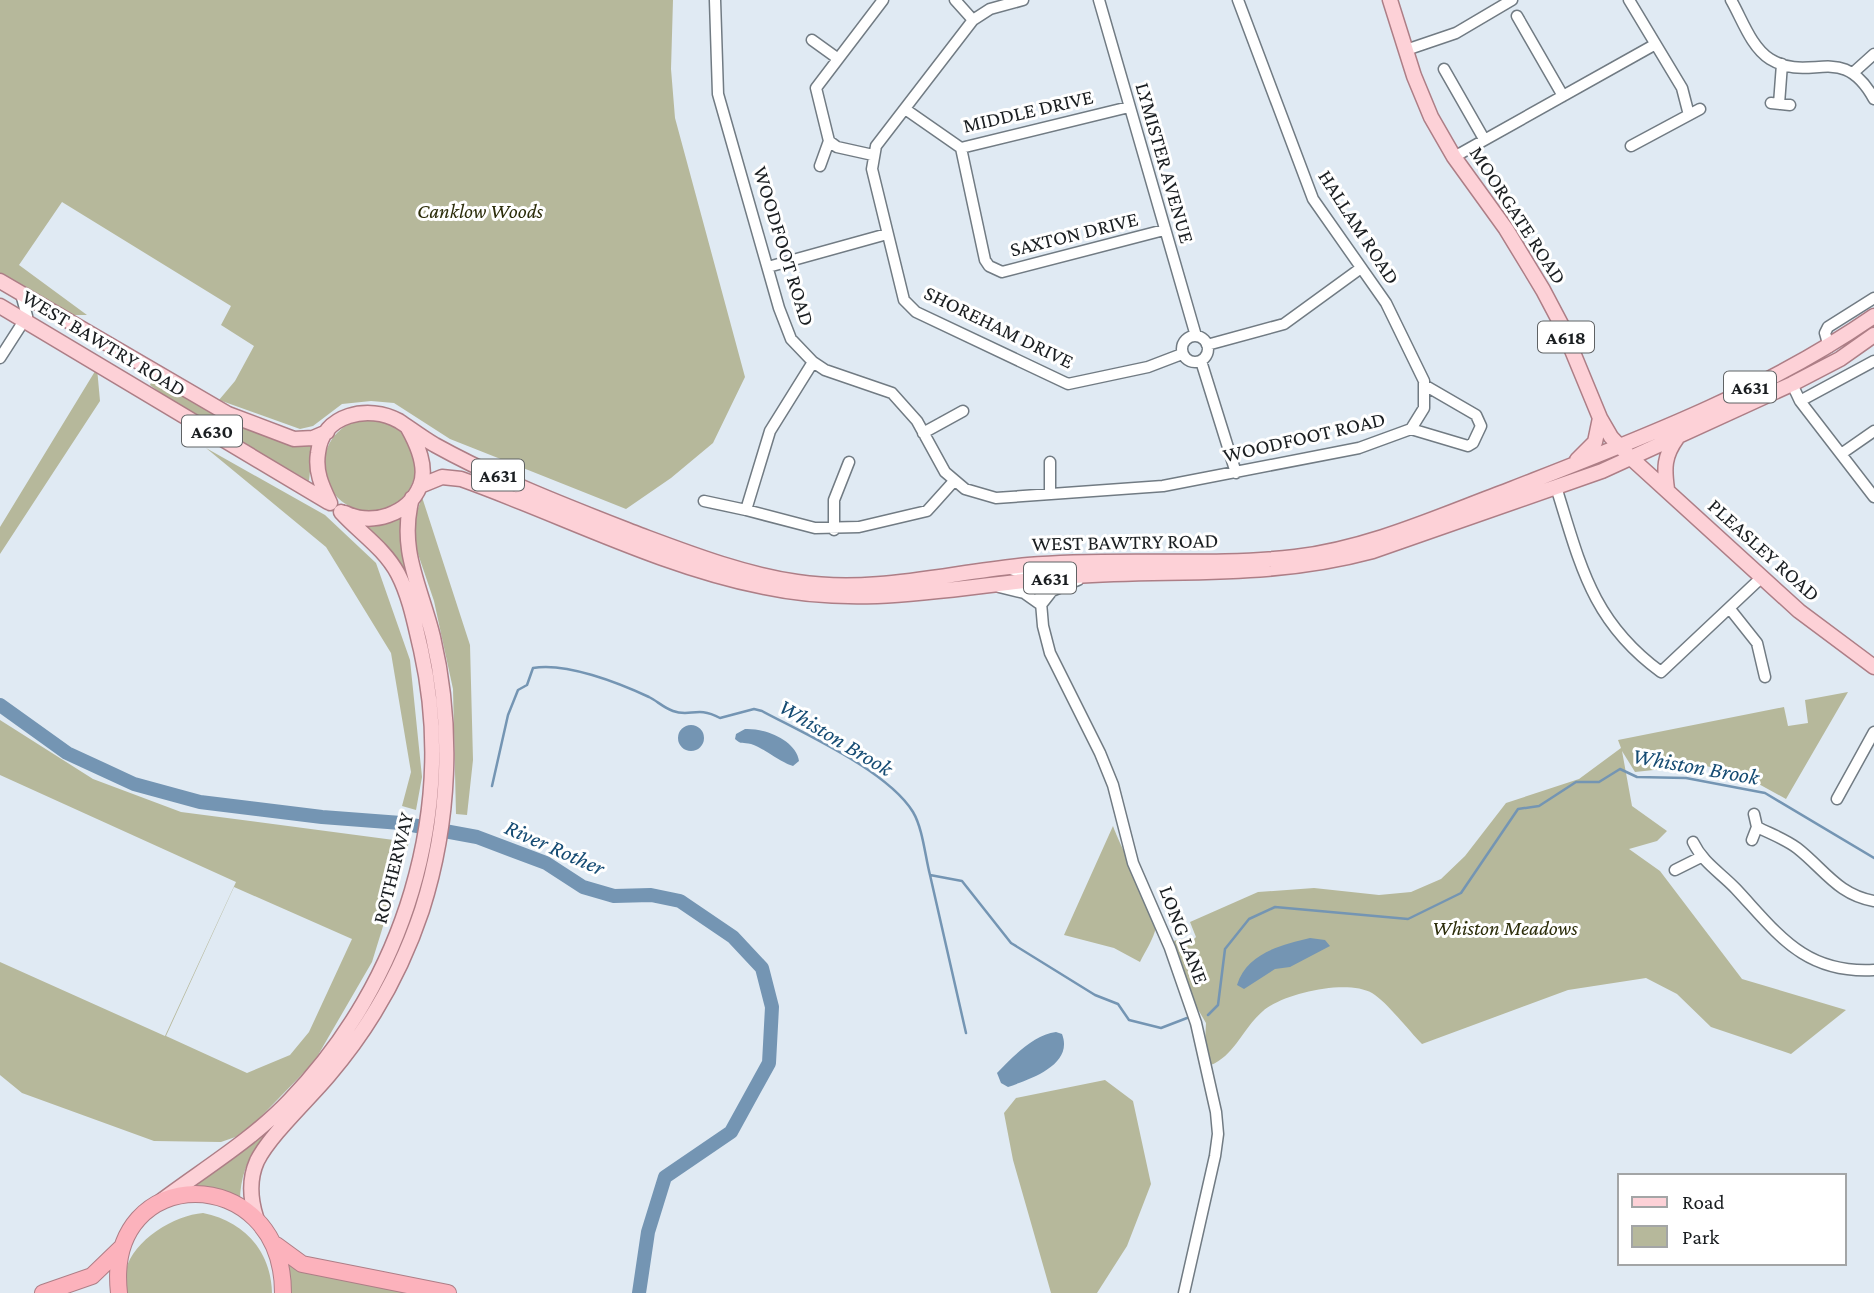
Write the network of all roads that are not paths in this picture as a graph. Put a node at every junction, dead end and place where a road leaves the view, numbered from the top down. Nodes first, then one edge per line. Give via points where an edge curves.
1 (715, 0) edge
2 (883, 0) edge
3 (955, 0) edge
4 (1023, 0) edge
5 (1098, 0) edge
6 (1238, 0) edge
7 (1390, 0) edge
8 (1512, 0) edge
9 (1629, 0) edge
10 (1731, 0) edge
11 (1517, 16) dead end
12 (973, 20) junction
13 (812, 40) dead end
14 (1654, 45) junction
15 (1406, 50) junction
16 (1874, 54) edge
17 (837, 58) junction
18 (1782, 64) junction
19 (1444, 69) dead end
20 (1854, 72) junction
21 (1563, 96) junction
22 (1874, 99) edge
23 (1780, 104) dead end
24 (1129, 107) junction
25 (905, 108) junction
26 (1700, 109) dead end
27 (1689, 115) junction
28 (1484, 139) junction
29 (829, 141) junction
30 (1631, 146) dead end
31 (961, 148) junction
32 (873, 155) junction
33 (1454, 157) junction
34 (819, 166) dead end
35 (1164, 230) junction
36 (887, 234) junction
37 (768, 267) junction
38 (1361, 268) junction
39 (0, 281) edge
40 (22, 294) junction
41 (1874, 298) edge
42 (0, 306) edge
43 (1874, 317) edge
44 (24, 321) junction
45 (1874, 335) edge
46 (1196, 336) junction
47 (1207, 345) junction
48 (1829, 347) junction
49 (1182, 354) junction
50 (0, 358) edge
51 (1201, 361) junction
52 (1874, 361) edge
53 (813, 362) junction
54 (1792, 384) junction
55 (1426, 386) junction
56 (1800, 401) junction
57 (963, 411) dead end
58 (1600, 418) junction
59 (407, 426) junction
60 (1411, 429) junction
61 (1874, 431) edge
62 (327, 432) junction
63 (923, 433) junction
64 (1678, 436) junction
65 (1626, 452) junction
66 (1841, 454) junction
67 (849, 462) dead end
68 (1050, 462) dead end
69 (1567, 467) junction
70 (1236, 473) junction
71 (504, 478) junction
72 (954, 481) junction
73 (1556, 487) junction
74 (1668, 489) junction
75 (416, 492) junction
76 (1050, 494) junction
77 (1874, 497) edge
78 (704, 501) dead end
79 (518, 502) junction
80 (335, 507) junction
81 (746, 510) junction
82 (834, 530) junction
83 (998, 569) junction
84 (1090, 576) junction
85 (1762, 577) junction
86 (1039, 579) junction
87 (991, 586) junction
88 (1041, 605) junction
89 (1730, 609) junction
90 (1874, 667) edge
91 (1765, 677) dead end
92 (1874, 732) edge
93 (1837, 799) dead end
94 (436, 809) junction
95 (1754, 814) dead end
96 (1757, 827) junction
97 (1752, 840) dead end
98 (1693, 842) dead end
99 (432, 844) junction
100 (1701, 857) junction
101 (1675, 870) dead end
102 (1874, 901) edge
103 (1874, 970) edge
104 (156, 1205) junction
105 (256, 1217) junction
106 (274, 1243) junction
107 (121, 1248) junction
108 (283, 1288) edge
109 (43, 1293) edge
110 (119, 1293) edge
111 (448, 1293) edge
112 (1184, 1293) edge

1 - 37 street, WOODFOOT ROAD via 718,94
2 - 17 street
3 - 12 street
4 - 12 street via 990,9
5 - 24 street, LYMISTER AVENUE
6 - 38 street, HALLAM ROAD via 1307,186
7 - 15 main road, MOORGATE ROAD / A618
8 - 15 street via 1456,33
9 - 14 street
10 - 18 street via 1762,52
11 - 21 street
12 - 25 street
13 - 17 street
14 - 21 street
14 - 27 street via 1682,88
15 - 33 main road, MOORGATE ROAD / A618 via 1428,109
16 - 20 street
17 - 29 street via 816,88
18 - 20 street
18 - 23 street
19 - 28 street
20 - 22 street
21 - 28 street
24 - 31 street, MIDDLE DRIVE
24 - 35 street, LYMISTER AVENUE
25 - 31 street, MIDDLE DRIVE
25 - 32 street
26 - 27 street
27 - 30 street
28 - 33 street
29 - 32 street
29 - 34 street
31 - 35 street, SAXTON DRIVE via 985,260 995,270 1002,272
32 - 36 street, SHOREHAM DRIVE
33 - 58 main road, MOORGATE ROAD / A618 via 1543,290
35 - 46 street, LYMISTER AVENUE
36 - 37 street
36 - 49 street, SHOREHAM DRIVE via 909,307 1068,384 1148,367
37 - 53 street, WOODFOOT ROAD via 785,327
38 - 47 street via 1276,328
38 - 55 street, HALLAM ROAD via 1397,323
39 - 40 main road, WEST BAWTRY ROAD / A630
40 - 44 street via 27,309
40 - 62 main road, WEST BAWTRY ROAD / A630 via 228,414 294,439
41 - 48 street via 1828,327
42 - 44 main road, WEST BAWTRY ROAD / A630
43 - 48 main road, A631
44 - 50 street
44 - 80 main road, WEST BAWTRY ROAD / A630
45 - 54 main road, A631
46 - 47 street
46 - 49 street via 1184,341
47 - 51 street
48 - 65 main road, A631
49 - 51 street via 1190,362
51 - 70 street
52 - 56 street
53 - 63 street, WOODFOOT ROAD via 892,393 906,405
53 - 81 street via 770,430
54 - 56 street
54 - 64 main road, A631
55 - 60 street via 1424,408
55 - 60 street, WOODFOOT ROAD via 1476,415 1481,426 1468,446
56 - 66 street
57 - 63 street
58 - 65 main road, MOORGATE ROAD / A618
58 - 69 main road via 1595,442
59 - 62 main road via 384,414 365,412 346,417
59 - 71 main road, WEST BAWTRY ROAD / A631
59 - 75 main road via 421,459
60 - 70 street, WOODFOOT ROAD via 1359,448
61 - 66 street
62 - 80 main road via 320,444 318,473
63 - 72 street, WOODFOOT ROAD
64 - 65 main road, A631
64 - 74 main road via 1666,456
65 - 69 main road, WEST BAWTRY ROAD / A631
65 - 73 main road, WEST BAWTRY ROAD / A631
65 - 74 main road, PLEASLEY ROAD / A618
66 - 77 street
67 - 82 street via 834,500
68 - 76 street
69 - 83 main road, WEST BAWTRY ROAD / A631 via 1398,532 1299,556 1224,562 1077,561
70 - 76 street, WOODFOOT ROAD via 1163,486
71 - 79 main road, A631
71 - 83 main road, WEST BAWTRY ROAD / A631 via 686,552 797,582 873,586
72 - 76 street, WOODFOOT ROAD via 996,498
72 - 82 street via 935,506 919,515
73 - 84 main road, WEST BAWTRY ROAD / A631 via 1338,560 1267,571
73 - 89 street via 1591,594 1622,637 1661,672
74 - 85 main road, PLEASLEY ROAD / A618
75 - 79 main road, WEST BAWTRY ROAD / A631 via 434,479 451,477
75 - 80 main road via 394,514 378,519 359,519
75 - 94 main road, ROTHERWAY via 406,542 433,637 447,751
78 - 81 street
79 - 87 main road, WEST BAWTRY ROAD / A631 via 689,566 799,594 879,597
80 - 94 main road, ROTHERWAY via 391,562 409,601 431,715
81 - 82 street
83 - 86 street, A631 via 1017,570
84 - 86 main road, WEST BAWTRY ROAD / A631
84 - 88 street, A631 via 1059,586
85 - 89 street
85 - 90 main road, PLEASLEY ROAD / A618 via 1825,633
86 - 87 main road, WEST BAWTRY ROAD / A631
86 - 88 street, LONG LANE
87 - 88 street via 1016,590
88 - 112 street, LONG LANE via 1050,653 1113,785 1133,863 1196,1023 1216,1112 1215,1156
89 - 91 street via 1757,643
92 - 93 street
94 - 99 main road, ROTHERWAY
95 - 96 street
96 - 97 street
96 - 102 street via 1800,850 1825,877 1850,894
98 - 100 street
99 - 104 main road, ROTHERWAY via 394,947 346,1031 310,1079 263,1126
99 - 105 main road, ROTHERWAY via 421,912 387,991 351,1048 258,1159 251,1183
100 - 101 street
100 - 103 street via 1793,948 1828,964
104 - 105 highway via 185,1194 204,1193 229,1199
104 - 107 highway via 131,1225
105 - 106 highway
106 - 108 highway
106 - 111 highway via 302,1264
107 - 109 highway via 92,1276
107 - 110 highway

